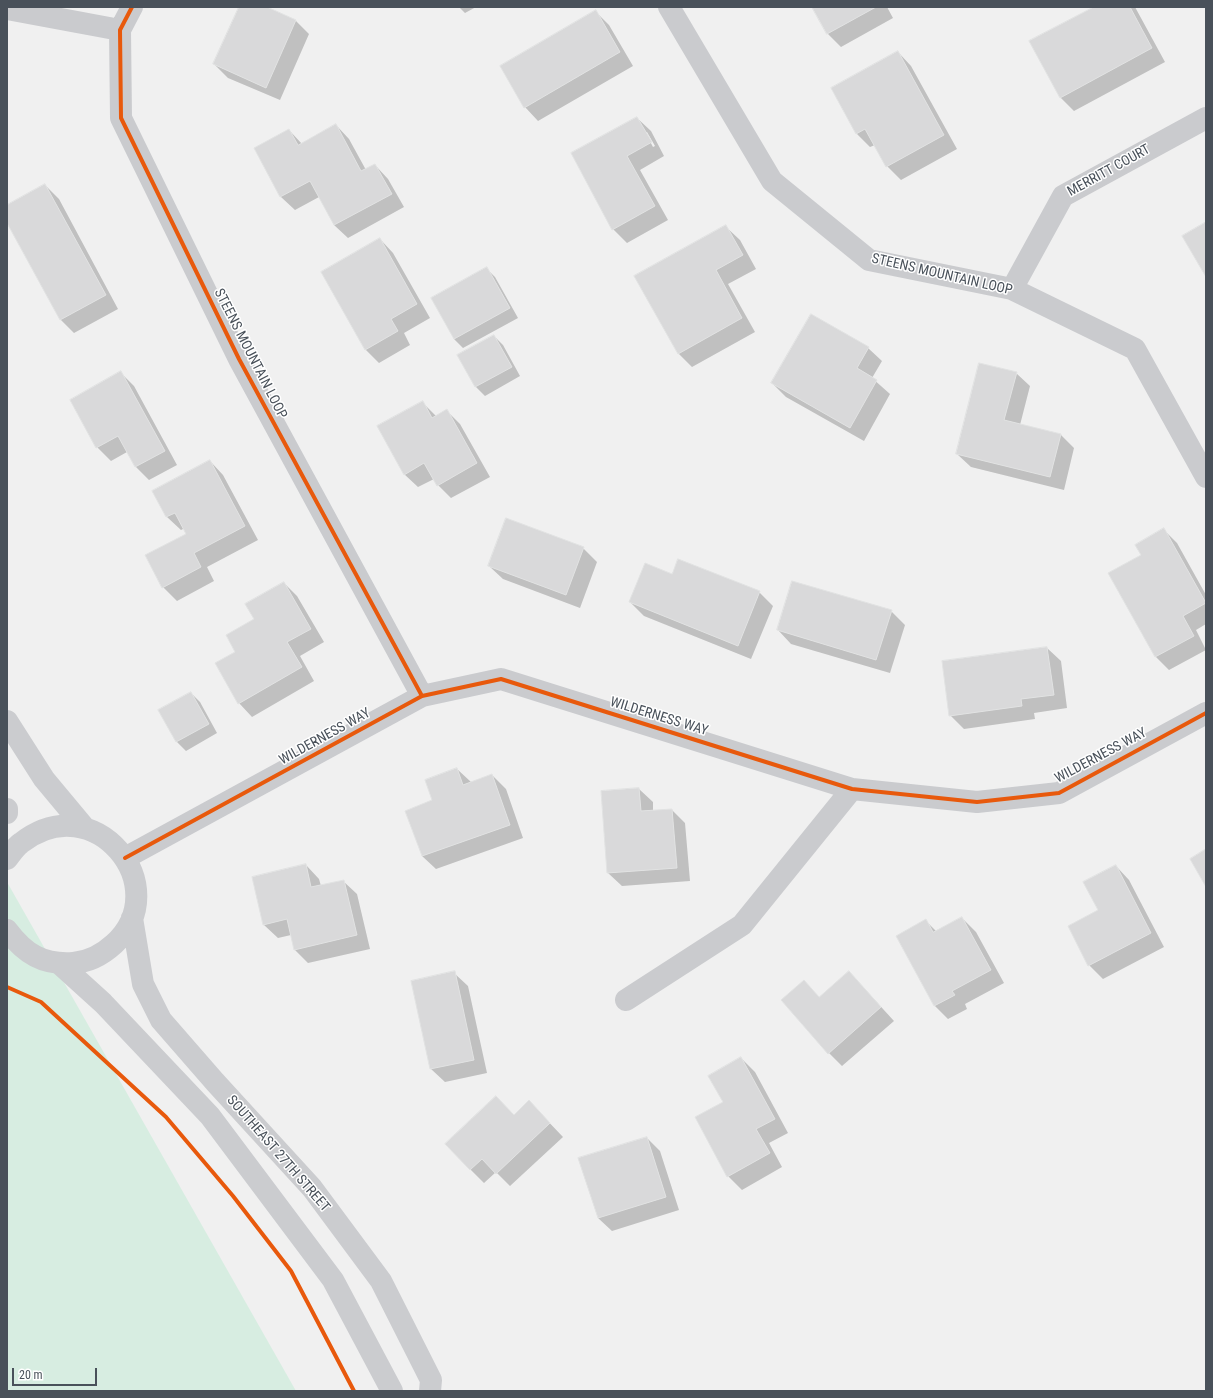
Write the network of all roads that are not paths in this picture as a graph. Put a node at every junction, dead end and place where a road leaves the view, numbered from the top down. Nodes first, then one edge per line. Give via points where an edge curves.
1 (132, 7) edge
2 (669, 7) edge
3 (7, 9) edge
4 (120, 30) junction
5 (1206, 118) edge
6 (1012, 289) junction
7 (1206, 477) edge
8 (422, 696) junction
9 (1206, 712) edge
10 (7, 721) edge
11 (852, 789) junction
12 (7, 809) edge
13 (7, 813) edge
14 (84, 827) junction
15 (125, 858) junction
16 (7, 859) edge
17 (132, 918) junction
18 (7, 930) edge
19 (60, 964) junction
20 (626, 1000) dead end
21 (392, 1391) edge
22 (430, 1391) edge

1 - 4 street, STEENS MOUNTAIN LOOP
2 - 6 street, STEENS MOUNTAIN LOOP via 772,181 869,260
3 - 4 street
4 - 8 street, STEENS MOUNTAIN LOOP via 121,118 239,359
5 - 6 street, MERRITT COURT via 1063,196
6 - 7 street, STEENS MOUNTAIN LOOP via 1135,349
8 - 11 street, WILDERNESS WAY via 501,679
8 - 15 street, WILDERNESS WAY
9 - 11 street, WILDERNESS WAY via 1059,793 977,802
10 - 14 main road via 44,779
11 - 20 street via 742,925
12 - 13 main road
14 - 15 main road via 105,836
14 - 16 main road via 61,825 39,831 20,843
15 - 17 main road via 132,872 136,895
17 - 19 main road via 121,938 104,953 83,962
17 - 22 main road, SOUTHEAST 27TH STREET via 143,984 161,1020 312,1188 376,1275 431,1380
18 - 19 main road via 19,946 38,958
19 - 21 main road, SOUTHEAST 27TH STREET via 103,1003 210,1116 333,1280

